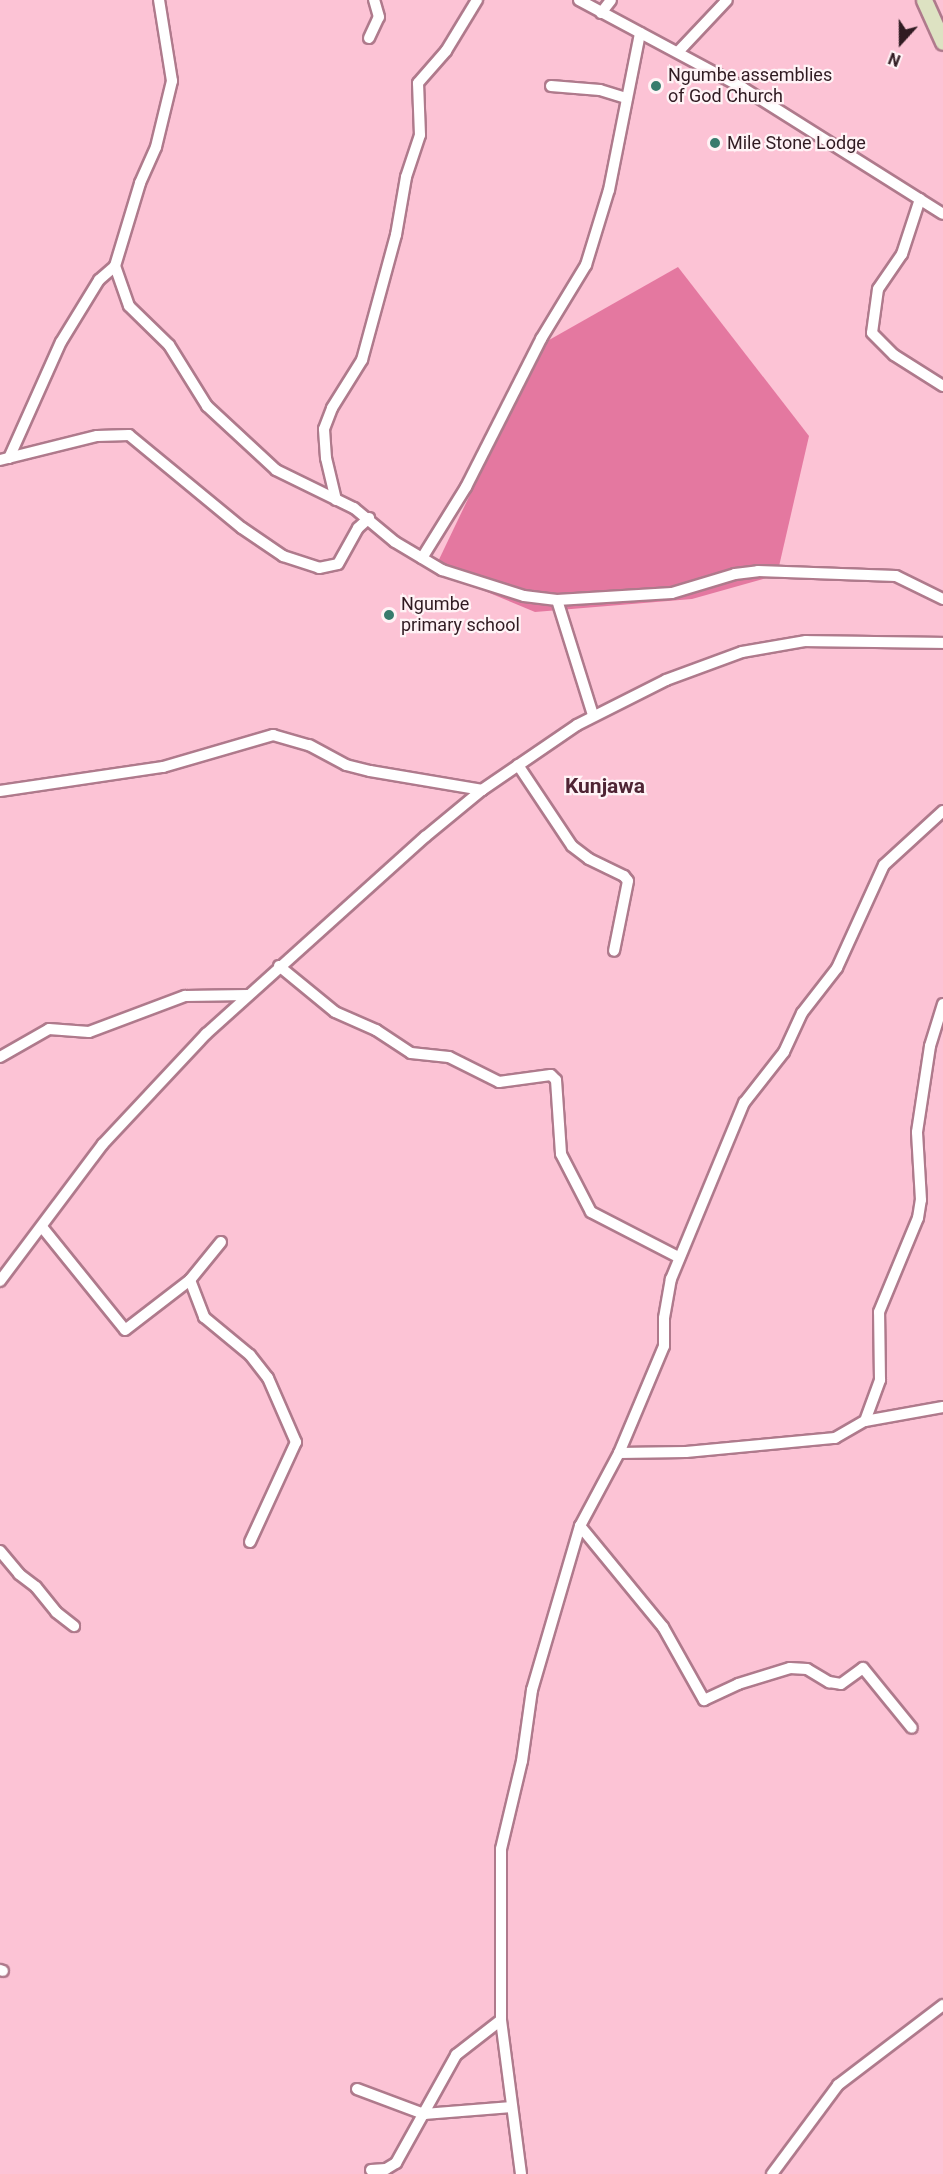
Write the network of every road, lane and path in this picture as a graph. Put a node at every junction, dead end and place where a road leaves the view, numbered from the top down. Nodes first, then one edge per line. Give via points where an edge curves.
1 (159, 0) edge
2 (374, 0) edge
3 (477, 0) edge
4 (579, 0) edge
5 (610, 0) edge
6 (727, 0) edge
7 (924, 0) edge
8 (601, 13) junction
9 (640, 33) junction
10 (369, 38) dead end
11 (943, 42) edge
12 (678, 52) junction
13 (551, 86) dead end
14 (627, 98) junction
15 (920, 198) junction
16 (943, 214) edge
17 (115, 266) junction
18 (943, 386) edge
19 (5, 459) edge
20 (336, 500) junction
21 (369, 518) junction
22 (422, 558) junction
23 (943, 599) edge
24 (557, 600) junction
25 (943, 643) edge
26 (592, 715) junction
27 (518, 765) junction
28 (482, 790) junction
29 (0, 791) edge
30 (943, 811) edge
31 (614, 951) dead end
32 (279, 966) junction
33 (248, 995) junction
34 (943, 1004) edge
35 (0, 1057) edge
36 (42, 1227) junction
37 (221, 1242) dead end
38 (678, 1257) junction
39 (190, 1280) junction
40 (0, 1281) edge
41 (943, 1407) edge
42 (865, 1421) junction
43 (619, 1453) junction
44 (580, 1526) junction
45 (250, 1542) dead end
46 (0, 1551) edge
47 (74, 1626) dead end
48 (912, 1728) dead end
49 (943, 2005) edge
50 (501, 2020) junction
51 (357, 2089) dead end
52 (512, 2108) junction
53 (424, 2114) junction
54 (371, 2170) dead end
55 (521, 2174) edge
56 (772, 2174) edge

1 - 17 street via 171,81 156,147 140,183
2 - 10 street via 379,17
3 - 20 street via 446,51 418,83 420,135 406,177 396,235 362,360 332,408 324,429
4 - 8 street
5 - 8 street
6 - 12 street
7 - 11 main road
8 - 9 street
9 - 12 street
9 - 14 street
12 - 15 street
13 - 14 street via 600,90
14 - 22 street via 609,189 586,265 542,339 466,487
15 - 16 street
15 - 18 street via 902,254 878,289 872,333 894,355
17 - 19 street via 99,280 61,342
17 - 20 street via 129,306 169,345 220,421 276,470
19 - 21 street via 97,436 129,435 242,528 284,556 319,568 338,564 358,528
20 - 21 street
21 - 22 street via 395,542
22 - 24 street via 477,583
23 - 24 street via 896,576 758,571 672,593
24 - 26 street
25 - 26 street via 842,640 763,648 716,660
26 - 27 street
27 - 28 street
27 - 31 street via 572,846 628,882
28 - 29 street via 346,765 309,745 273,735 163,767
28 - 32 street
30 - 38 street via 880,871 837,968 802,1013 784,1052 744,1103
32 - 33 street
32 - 38 street via 335,1012 376,1030 411,1053 449,1057 499,1082 551,1074 556,1080 561,1154 591,1212
33 - 35 street via 185,996 89,1032 49,1029
33 - 36 street via 103,1144
34 - 42 street via 930,1046 917,1132 921,1191 918,1218 879,1312 880,1380
36 - 39 street via 125,1330
36 - 40 street
37 - 39 street
38 - 43 street via 664,1318 664,1346
39 - 45 street via 204,1317 250,1355 268,1378 296,1442
41 - 42 street
42 - 43 street via 835,1438 755,1442 686,1452
43 - 44 street
44 - 48 street via 663,1627 704,1700 738,1684 790,1668 807,1669 829,1682 841,1684 863,1668
44 - 50 street via 540,1658 517,1788 502,1834 498,1888
46 - 47 street
49 - 56 street via 838,2085
50 - 52 street
50 - 53 street via 456,2055
51 - 53 street
52 - 53 street
52 - 55 street
53 - 54 street via 396,2163 386,2169

